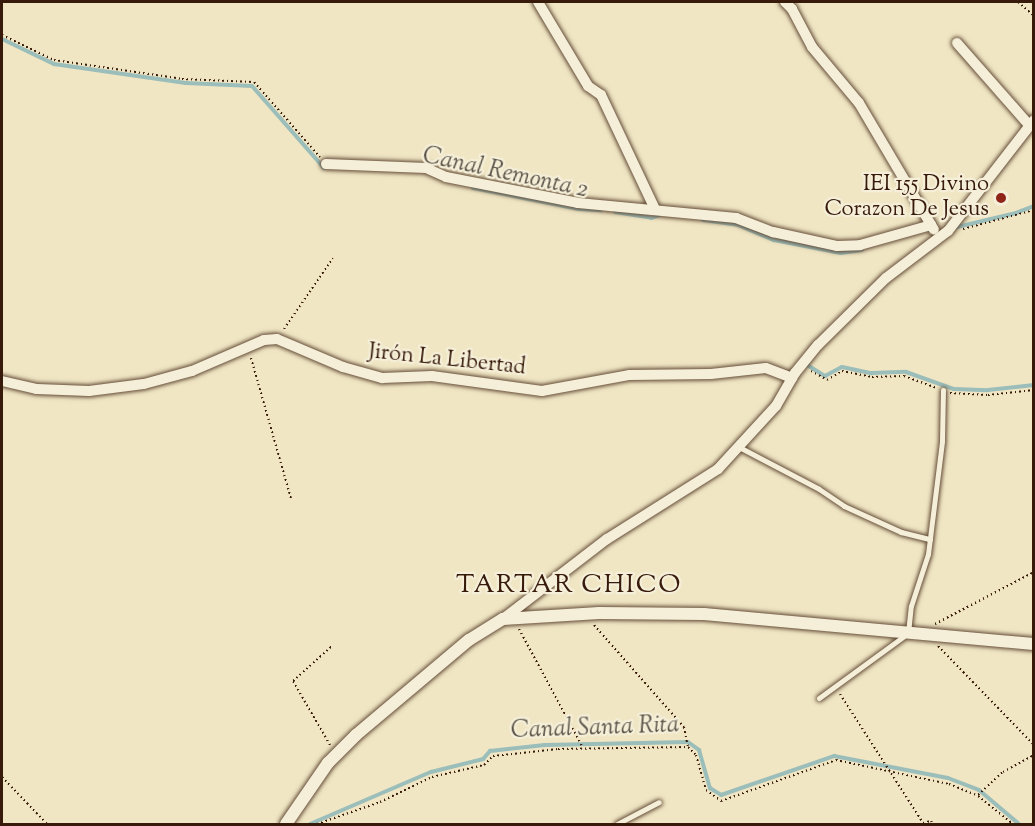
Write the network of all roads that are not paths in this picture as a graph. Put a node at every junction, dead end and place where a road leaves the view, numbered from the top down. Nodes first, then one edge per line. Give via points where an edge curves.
1 (538, 2) edge
2 (785, 2) edge
3 (957, 43) dead end
4 (1031, 122) edge
5 (326, 164) road end
6 (655, 209) junction
7 (932, 225) junction
8 (944, 235) junction
9 (792, 378) junction
10 (2, 381) edge
11 (943, 390) road end
12 (739, 447) junction
13 (930, 539) junction
14 (508, 619) junction
15 (908, 633) junction
16 (1034, 644) edge
17 (819, 698) dead end
18 (659, 802) dead end
19 (286, 825) edge
20 (617, 825) edge

1 - 6 street via 588,86 601,95
2 - 7 street via 812,47 859,103
3 - 4 street
4 - 8 street
5 - 6 street via 426,168 446,177 578,203 650,212
6 - 7 street via 736,218 772,232 837,246 860,245
7 - 8 street
8 - 9 street via 886,278 818,345
9 - 10 street, Jirón La Libertad via 766,368 711,374 629,375 542,391 432,376 382,378 343,367 277,339 264,340 192,371 144,384 89,391 37,389
9 - 12 street via 776,406
11 - 13 lane via 942,441
12 - 13 lane via 844,506 901,532
12 - 14 street via 718,469 607,539
13 - 15 lane via 911,606
14 - 15 street via 584,614 704,614
14 - 19 street via 469,640 356,735 336,755
15 - 16 street
15 - 17 lane
18 - 20 lane

